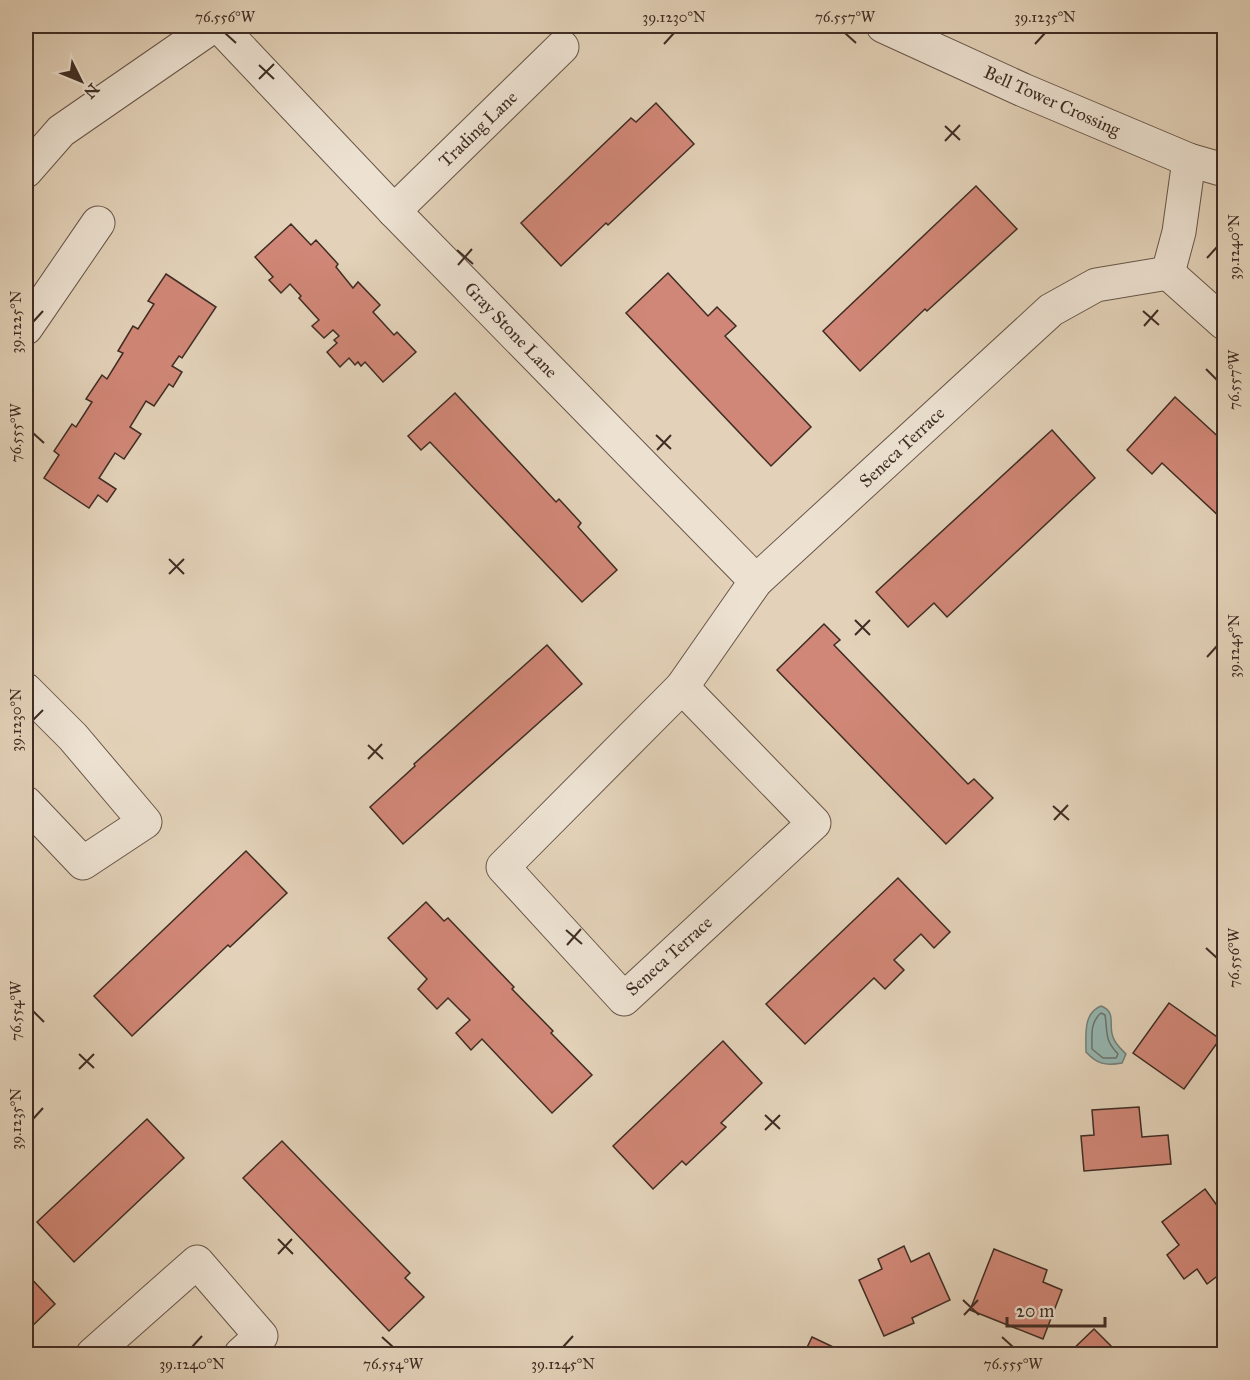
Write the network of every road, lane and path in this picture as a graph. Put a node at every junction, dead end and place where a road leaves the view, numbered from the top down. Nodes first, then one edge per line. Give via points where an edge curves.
1 (213, 26) edge
2 (219, 26) edge
3 (883, 26) edge
4 (562, 47) dead end
5 (1189, 160) junction
6 (1224, 170) edge
7 (26, 171) edge
8 (394, 211) junction
9 (98, 223) dead end
10 (1168, 273) junction
11 (1224, 323) edge
12 (26, 328) edge
13 (756, 580) junction
14 (682, 687) junction
15 (26, 690) edge
16 (26, 802) edge
17 (93, 1354) edge
18 (241, 1354) edge

1 - 7 street via 61,131
2 - 8 street, Gray Stone Lane
3 - 5 street, Bell Tower Crossing
4 - 8 street, Trading Lane
5 - 6 street, Bell Tower Crossing
5 - 10 street via 1179,232
8 - 13 street, Gray Stone Lane
9 - 12 street
10 - 11 street
10 - 13 street, Seneca Terrace via 1096,285 1051,310
13 - 14 street, Seneca Terrace
14 - 14 street, Seneca Terrace via 503,867 624,999 814,823
15 - 16 street via 73,737 145,822 83,863
17 - 18 street via 197,1262 261,1336

